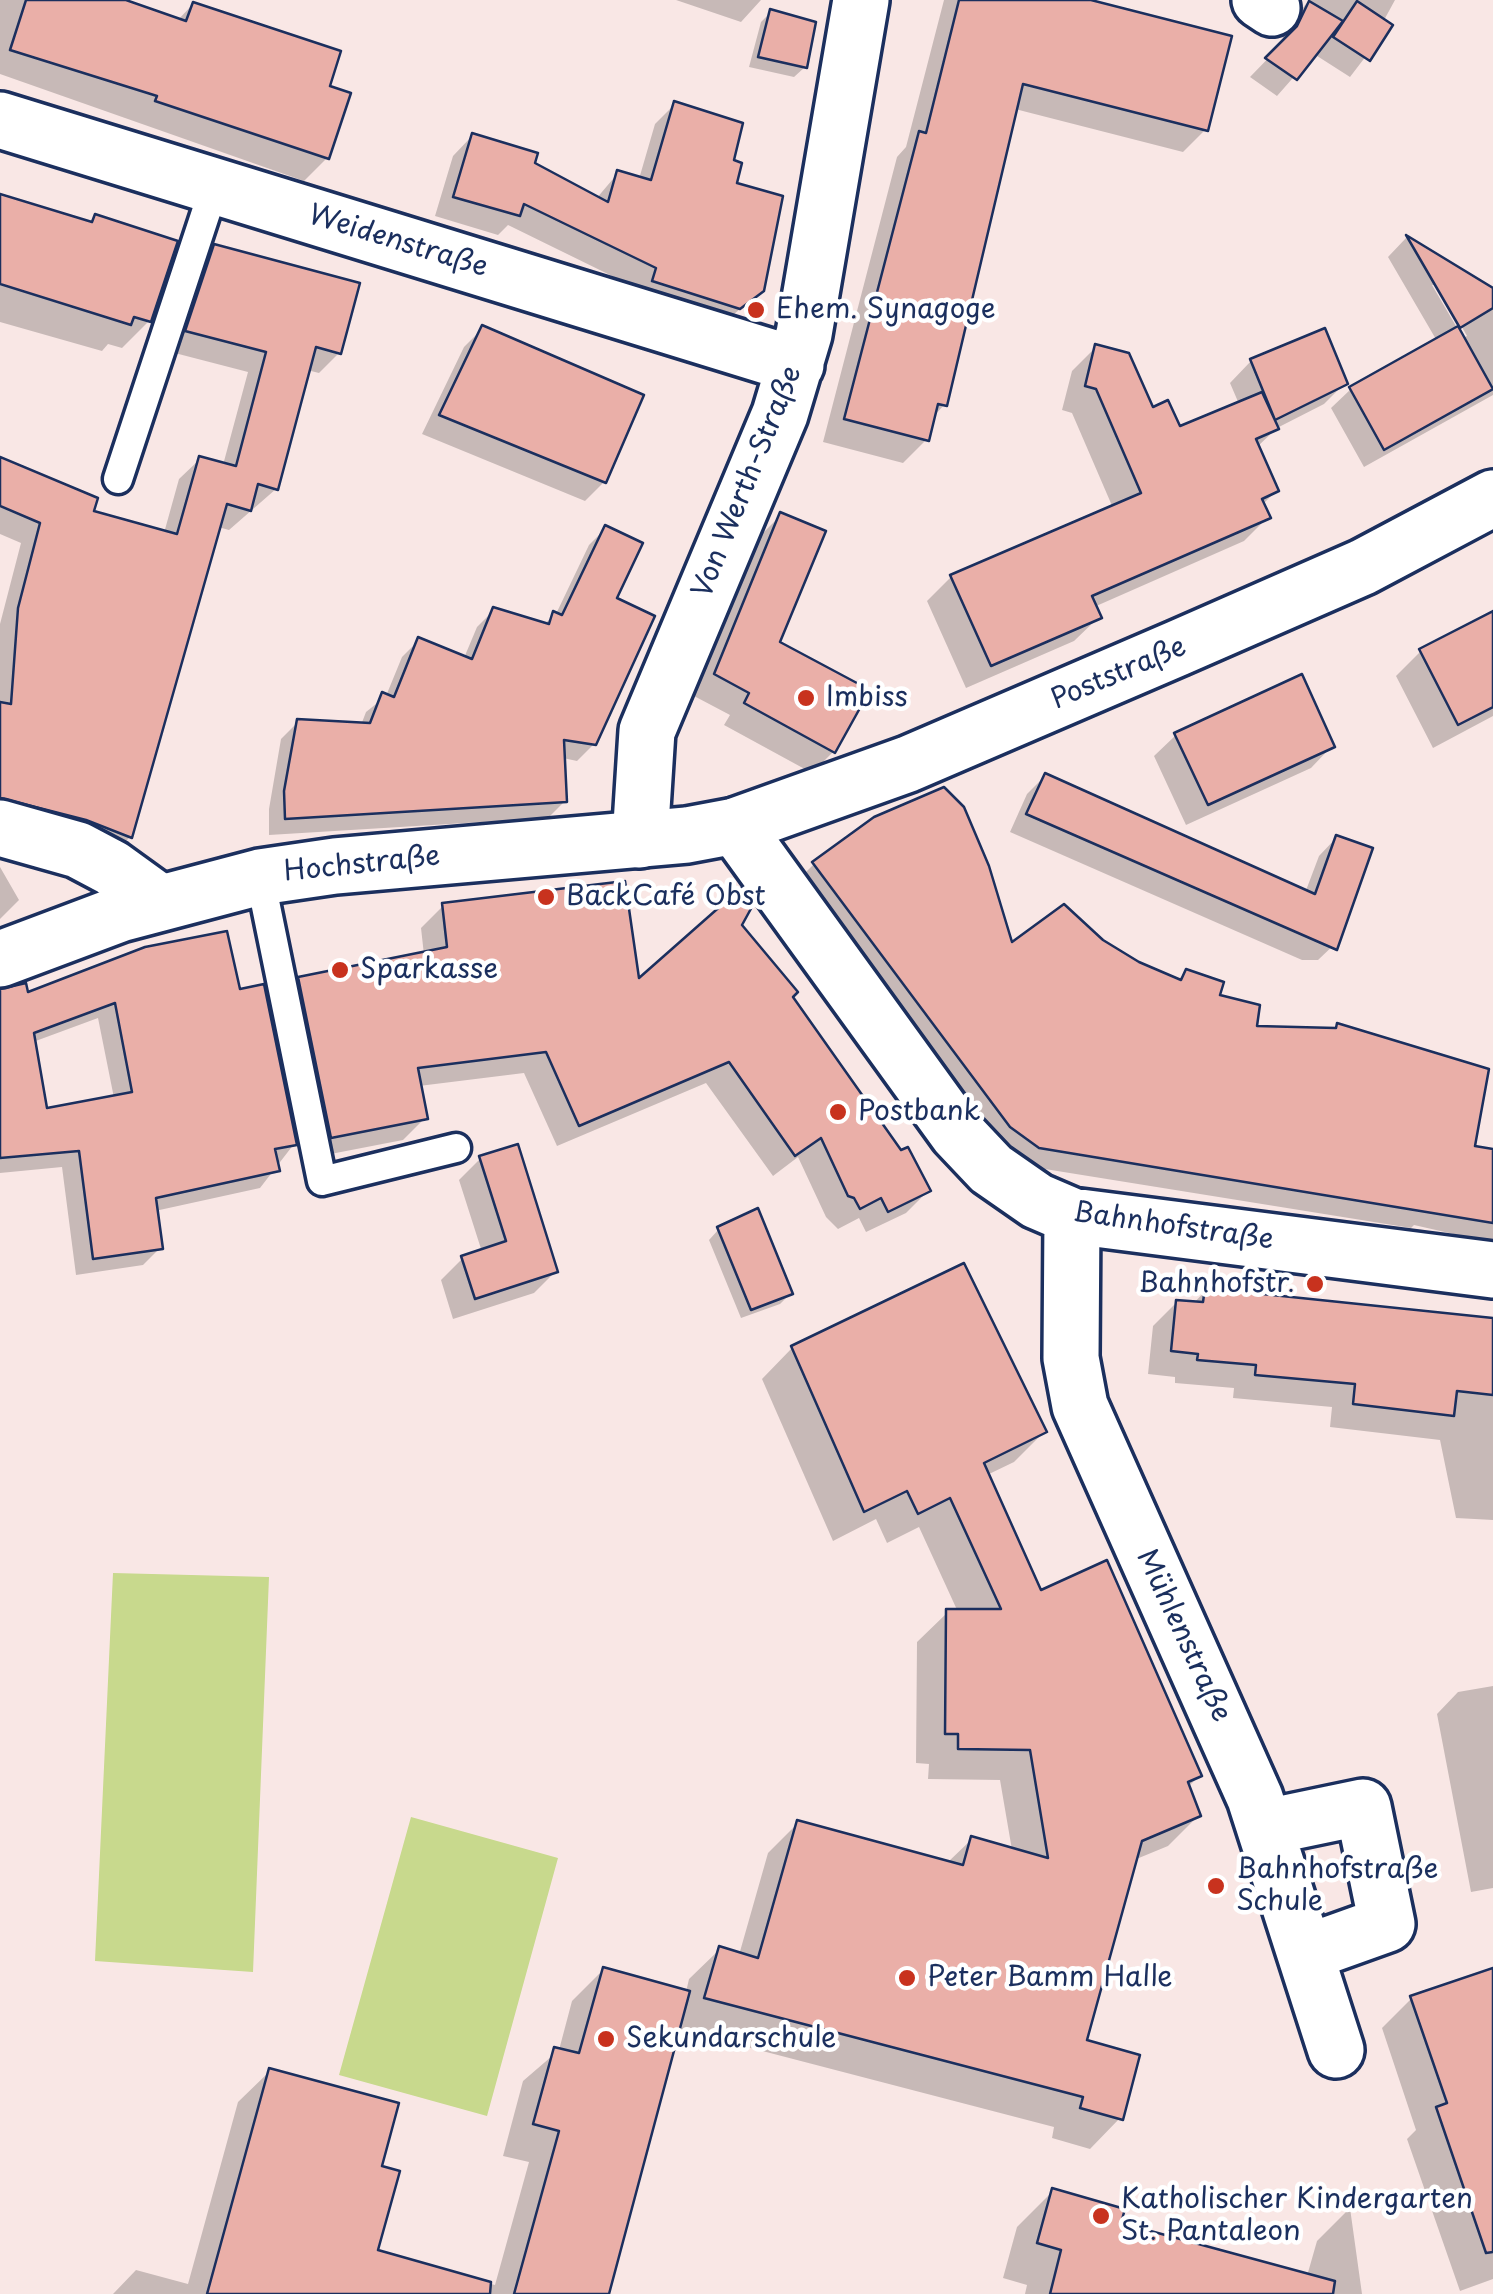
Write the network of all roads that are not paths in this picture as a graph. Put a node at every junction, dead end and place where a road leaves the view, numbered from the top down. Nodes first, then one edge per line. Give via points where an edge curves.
1 (862, 0) edge
2 (0, 120) edge
3 (215, 185) junction
4 (796, 365) junction
5 (118, 479) dead end
6 (1493, 498) edge
7 (735, 826) junction
8 (0, 828) edge
9 (640, 840) junction
10 (260, 877) junction
11 (159, 902) junction
12 (0, 958) edge
13 (456, 1148) dead end
14 (1072, 1216) junction
15 (1493, 1270) edge
16 (1267, 1827) junction
17 (1306, 1953) junction
18 (1336, 2050) dead end

1 - 4 street, Von Werth-Straße
2 - 3 street, Weidenstraße
3 - 4 street, Weidenstraße
3 - 5 lane
4 - 9 street, Von Werth-Straße via 648,731
6 - 7 street, Poststraße via 1362,566 1161,656 908,764
7 - 9 street, Hochstraße
7 - 14 street, Bahnhofstraße via 967,1145 1006,1180
8 - 11 street via 78,850
9 - 10 street, Hochstraße
10 - 11 street, Hochstraße
10 - 13 lane via 322,1181
11 - 12 street, Hochstraße
14 - 15 street, Bahnhofstraße
14 - 16 street, Mühlenstraße via 1071,1358 1080,1406
16 - 17 street, Mühlenstraße
16 - 17 street via 1362,1808 1386,1924
17 - 18 street, Mühlenstraße

